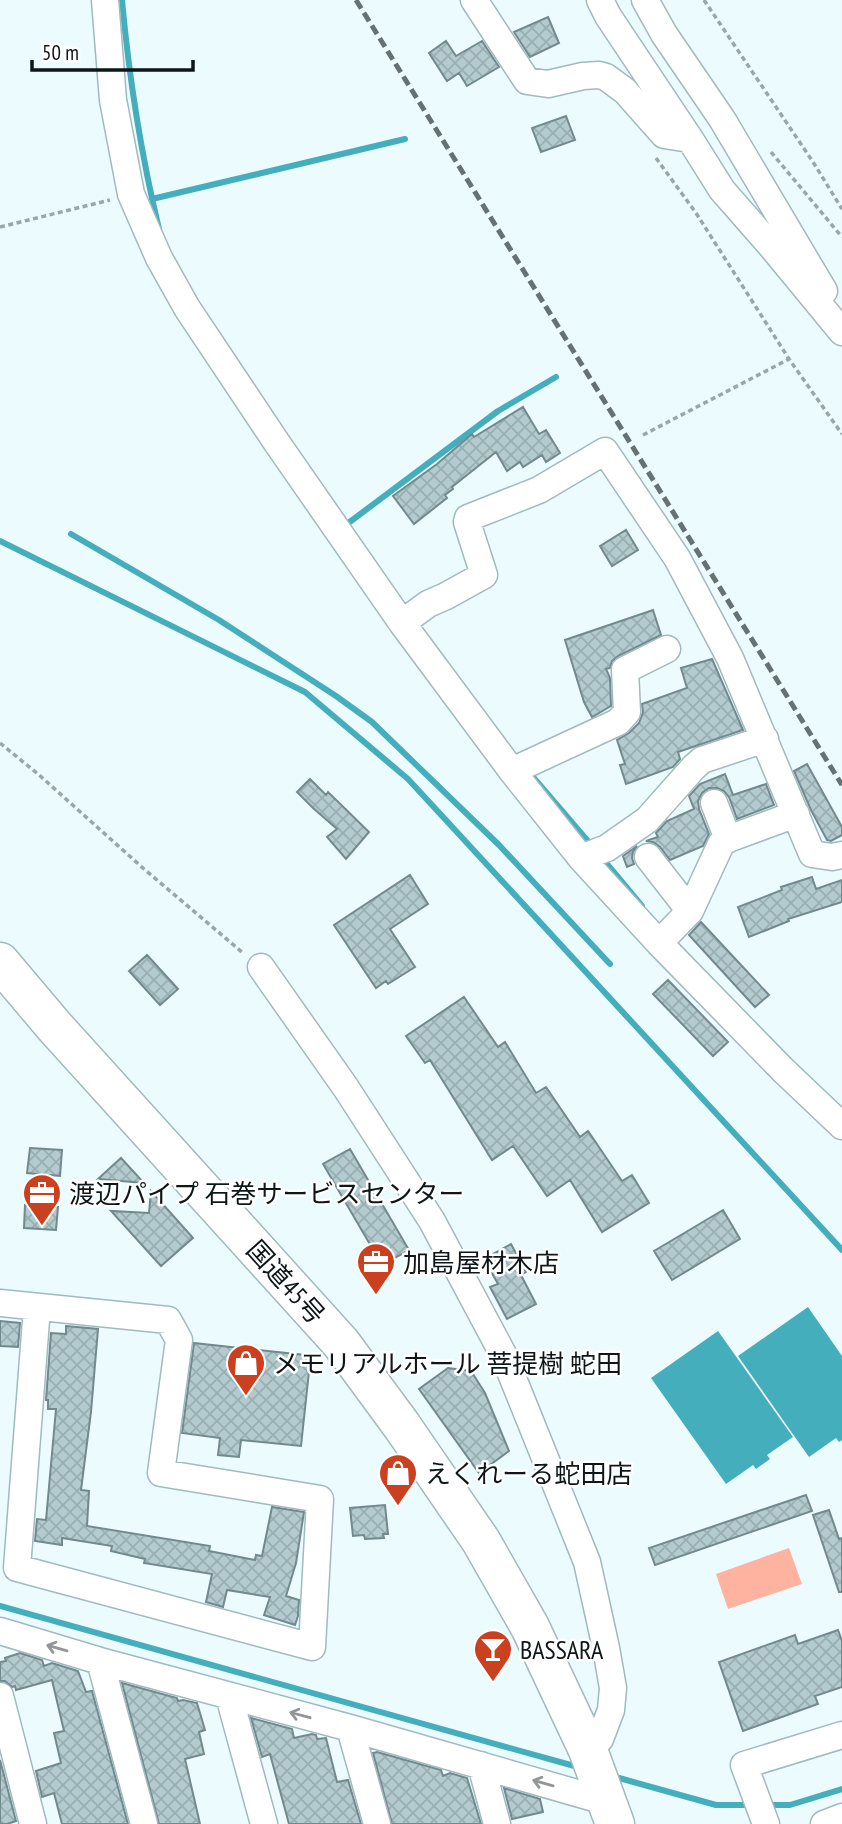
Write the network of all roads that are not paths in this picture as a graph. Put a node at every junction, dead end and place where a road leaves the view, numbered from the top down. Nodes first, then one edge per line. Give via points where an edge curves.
1 (105, 0) edge
2 (474, 0) edge
3 (600, 0) edge
4 (645, 0) edge
5 (690, 139) junction
6 (841, 332) edge
7 (409, 618) junction
8 (667, 649) dead end
9 (765, 739) junction
10 (520, 767) junction
11 (714, 803) dead end
12 (796, 814) junction
13 (728, 838) junction
14 (842, 855) edge
15 (648, 857) dead end
16 (581, 858) junction
17 (690, 911) junction
18 (659, 943) junction
19 (0, 962) edge
20 (261, 967) road end
21 (842, 1126) edge
22 (0, 1303) edge
23 (37, 1307) junction
24 (0, 1632) edge
25 (100, 1661) junction
26 (0, 1696) edge
27 (229, 1696) junction
28 (350, 1728) junction
29 (842, 1735) edge
30 (481, 1765) junction
31 (601, 1784) edge
32 (842, 1817) edge
33 (33, 1824) edge
34 (144, 1824) edge
35 (264, 1824) edge
36 (377, 1824) edge
37 (497, 1824) edge
38 (766, 1824) edge
39 (824, 1824) edge

1 - 7 street via 113,100 131,194 159,258 277,443
2 - 5 street via 527,80 548,83 606,76 664,135
3 - 5 street
4 - 6 street via 821,284
5 - 6 street via 722,190
7 - 9 street via 484,575 468,518 539,490 605,451 677,558 730,658
7 - 10 street
8 - 10 street via 625,670 627,712 618,722
9 - 12 street
9 - 16 street via 702,760 654,813 607,848
10 - 16 street
11 - 13 street
12 - 13 street
12 - 14 street via 812,854
13 - 17 street
15 - 17 street
16 - 18 street
17 - 18 street
18 - 21 street
19 - 31 highway, 国道45号 via 341,1343 402,1426 481,1541 530,1627
20 - 31 street via 432,1221 504,1356 587,1562 613,1688 600,1739
22 - 23 street
23 - 23 street via 17,1568 312,1647 320,1499 161,1473 179,1340 168,1320
25 -> 24 street
25 - 27 street
25 - 34 street
26 - 33 street
28 -> 27 street
27 - 35 street
28 - 30 street
28 - 36 street
29 - 38 street via 744,1765
31 -> 30 street
30 - 37 street
32 - 39 street

